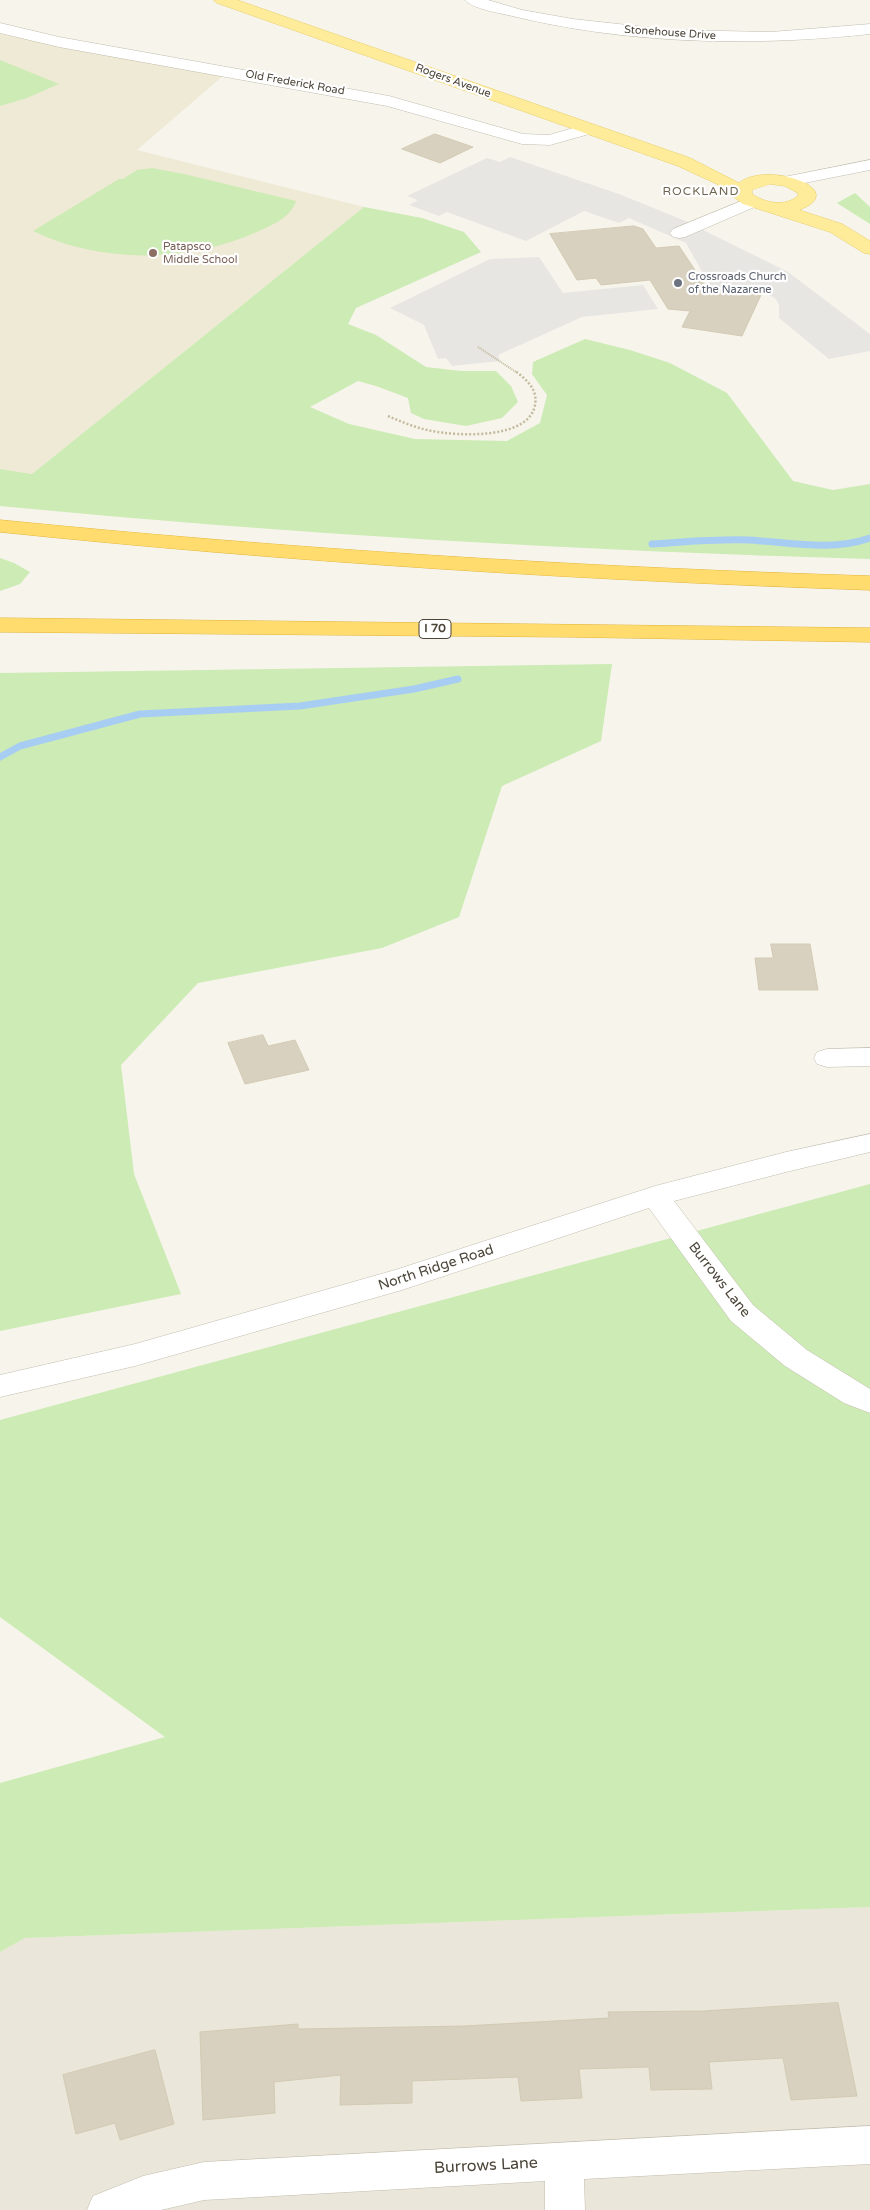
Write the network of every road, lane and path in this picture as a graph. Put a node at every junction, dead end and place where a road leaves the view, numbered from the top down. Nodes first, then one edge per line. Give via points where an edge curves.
1 (222, 0) edge
2 (473, 0) edge
3 (0, 28) edge
4 (870, 28) edge
5 (587, 128) junction
6 (684, 162) junction
7 (870, 165) edge
8 (840, 170) junction
9 (770, 179) junction
10 (789, 181) junction
11 (807, 194) junction
12 (747, 198) junction
13 (775, 207) junction
14 (836, 228) junction
15 (679, 233) dead end
16 (870, 249) edge
17 (478, 347) dead end
18 (388, 416) dead end
19 (0, 526) edge
20 (870, 583) edge
21 (0, 626) edge
22 (870, 635) edge
23 (870, 1057) edge
24 (827, 1058) dead end
25 (870, 1143) edge
26 (655, 1196) junction
27 (0, 1386) edge
28 (870, 1400) edge
29 (870, 2145) edge
30 (564, 2162) junction
31 (107, 2210) edge
32 (566, 2210) edge

1 - 5 main road, Rogers Avenue
2 - 4 street, Stonehouse Drive via 551,20 681,36 771,36
3 - 5 street, Old Frederick Road via 59,42 389,101 522,139 550,140
5 - 6 main road, Rogers Avenue
6 - 9 main road, Rogers Avenue
6 - 12 main road, Rogers Avenue via 723,180
7 - 8 street
8 - 10 street
8 - 11 street
9 - 10 main road, Rogers Avenue
9 - 12 main road via 743,188
10 - 11 main road
11 - 13 main road via 792,206
11 - 14 main road
12 - 13 main road
12 - 15 street
13 - 14 main road
14 - 16 main road
17 - 18 path via 520,376 532,389 535,400 529,417 506,430 465,433 421,428
19 - 20 highway via 315,555 536,570
21 - 22 highway, I 70
23 - 24 street
25 - 26 street, North Ridge Road
26 - 27 street, North Ridge Road via 402,1280 135,1355
26 - 28 street, Burrows Lane via 742,1313 796,1358 856,1395
29 - 30 street, Burrows Lane
30 - 31 street, Burrows Lane via 204,2181 143,2195
30 - 32 street

